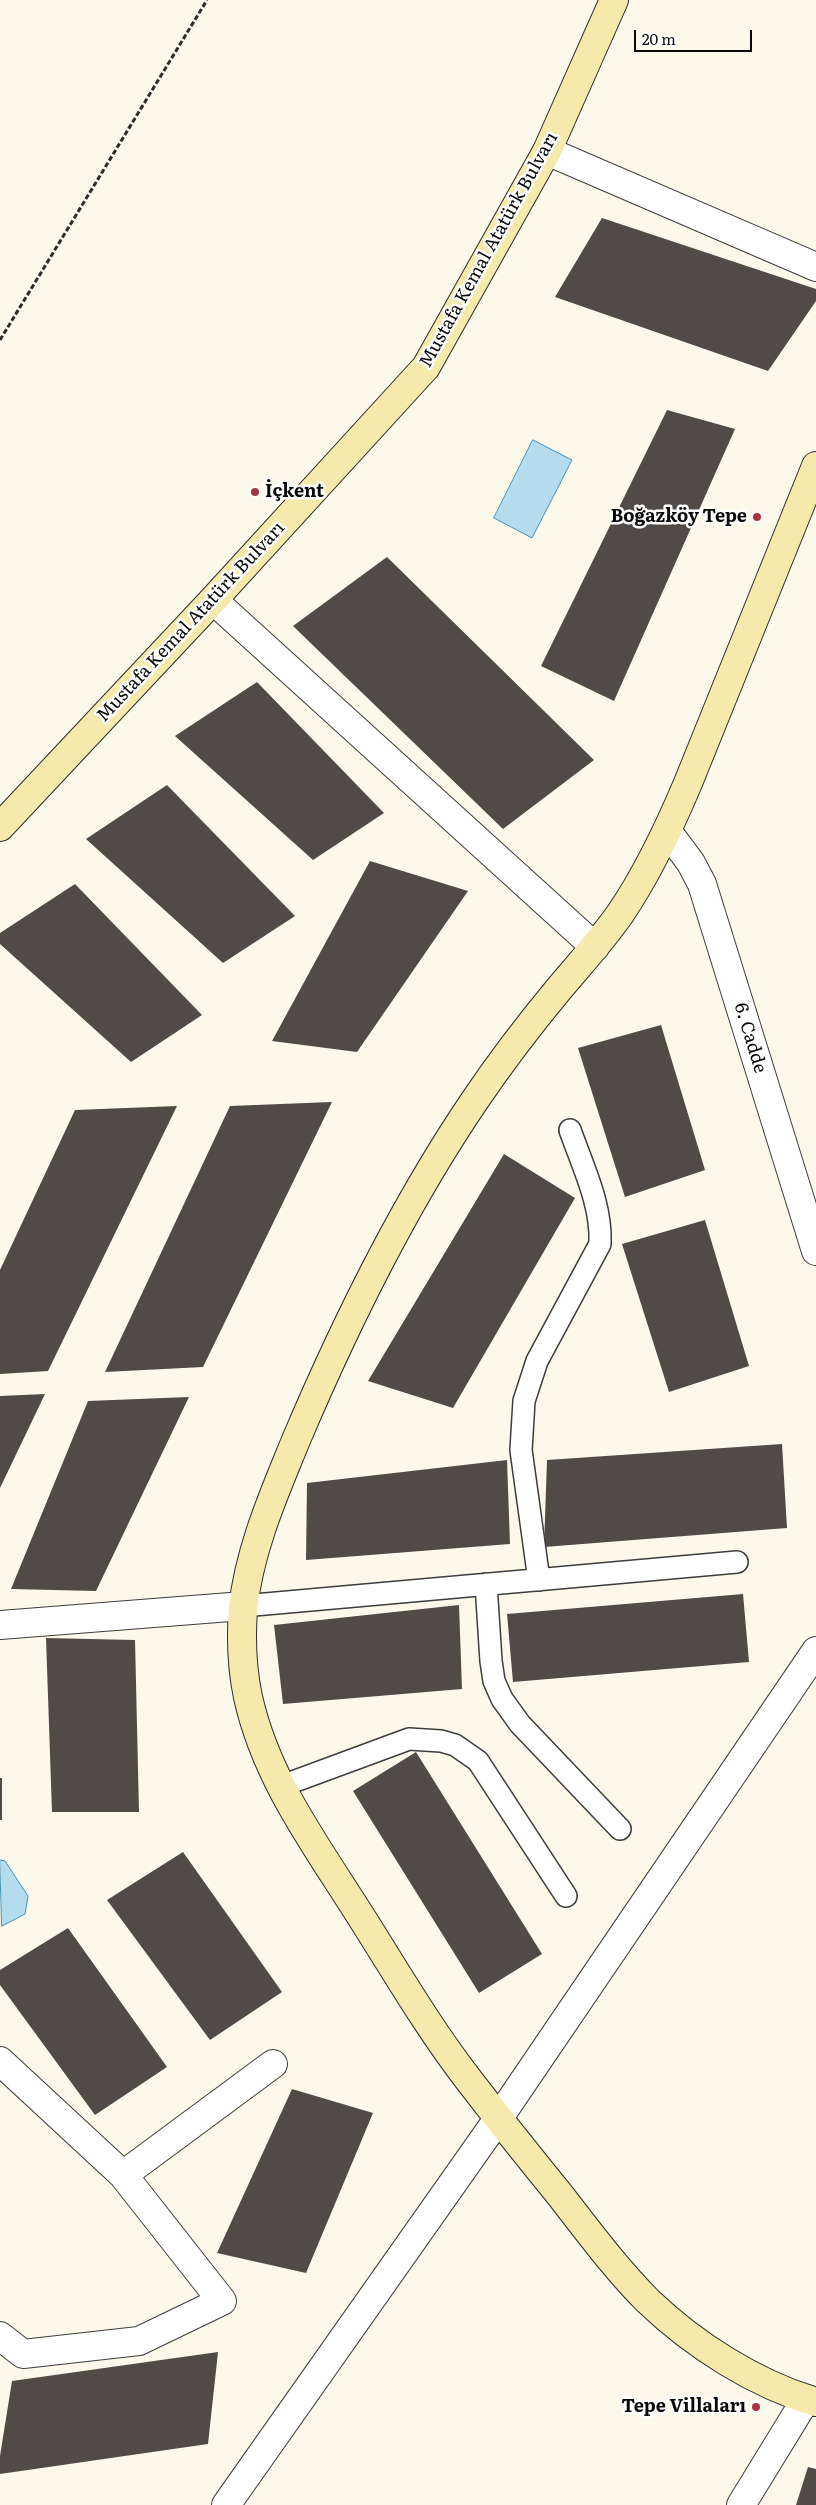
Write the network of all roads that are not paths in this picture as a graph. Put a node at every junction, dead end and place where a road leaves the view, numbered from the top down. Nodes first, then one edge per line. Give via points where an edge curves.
1 (614, 0) edge
2 (547, 152) junction
3 (816, 267) edge
4 (816, 466) edge
5 (213, 600) junction
6 (0, 827) edge
7 (668, 832) junction
8 (595, 947) junction
9 (570, 1130) dead end
10 (816, 1251) edge
11 (738, 1562) dead end
12 (539, 1580) junction
13 (486, 1584) junction
14 (244, 1606) junction
15 (0, 1625) edge
16 (816, 1652) edge
17 (279, 1787) junction
18 (620, 1829) dead end
19 (566, 1896) dead end
20 (0, 2061) edge
21 (273, 2064) dead end
22 (498, 2119) junction
23 (123, 2175) junction
24 (0, 2336) edge
25 (811, 2400) edge
26 (226, 2505) edge
27 (742, 2505) edge

1 - 2 street, Mustafa Kemal Atatürk Bulvarı
2 - 3 street
2 - 5 street, Mustafa Kemal Atatürk Bulvarı via 426,367
4 - 7 street
5 - 6 street, Mustafa Kemal Atatürk Bulvarı
5 - 8 street
7 - 8 street via 622,911
7 - 10 street, 6. Cadde via 702,884
8 - 14 street via 554,995 476,1099 380,1260 322,1378 279,1482 260,1535
9 - 12 lane via 596,1202 600,1244 537,1361 524,1401 520,1425 521,1450
11 - 12 lane
12 - 13 lane
13 - 14 lane
13 - 18 lane via 491,1661 494,1681 502,1699 520,1724
14 - 15 street
14 - 17 street via 242,1648 247,1692 259,1739
16 - 22 street
17 - 19 lane via 409,1739 426,1738 455,1745 478,1761
17 - 22 street via 442,2045
20 - 23 street
21 - 23 street
22 - 25 street via 600,2247 649,2301 698,2341 729,2361 771,2384
22 - 26 street
23 - 24 street via 222,2301 139,2341 23,2354
25 - 27 street

